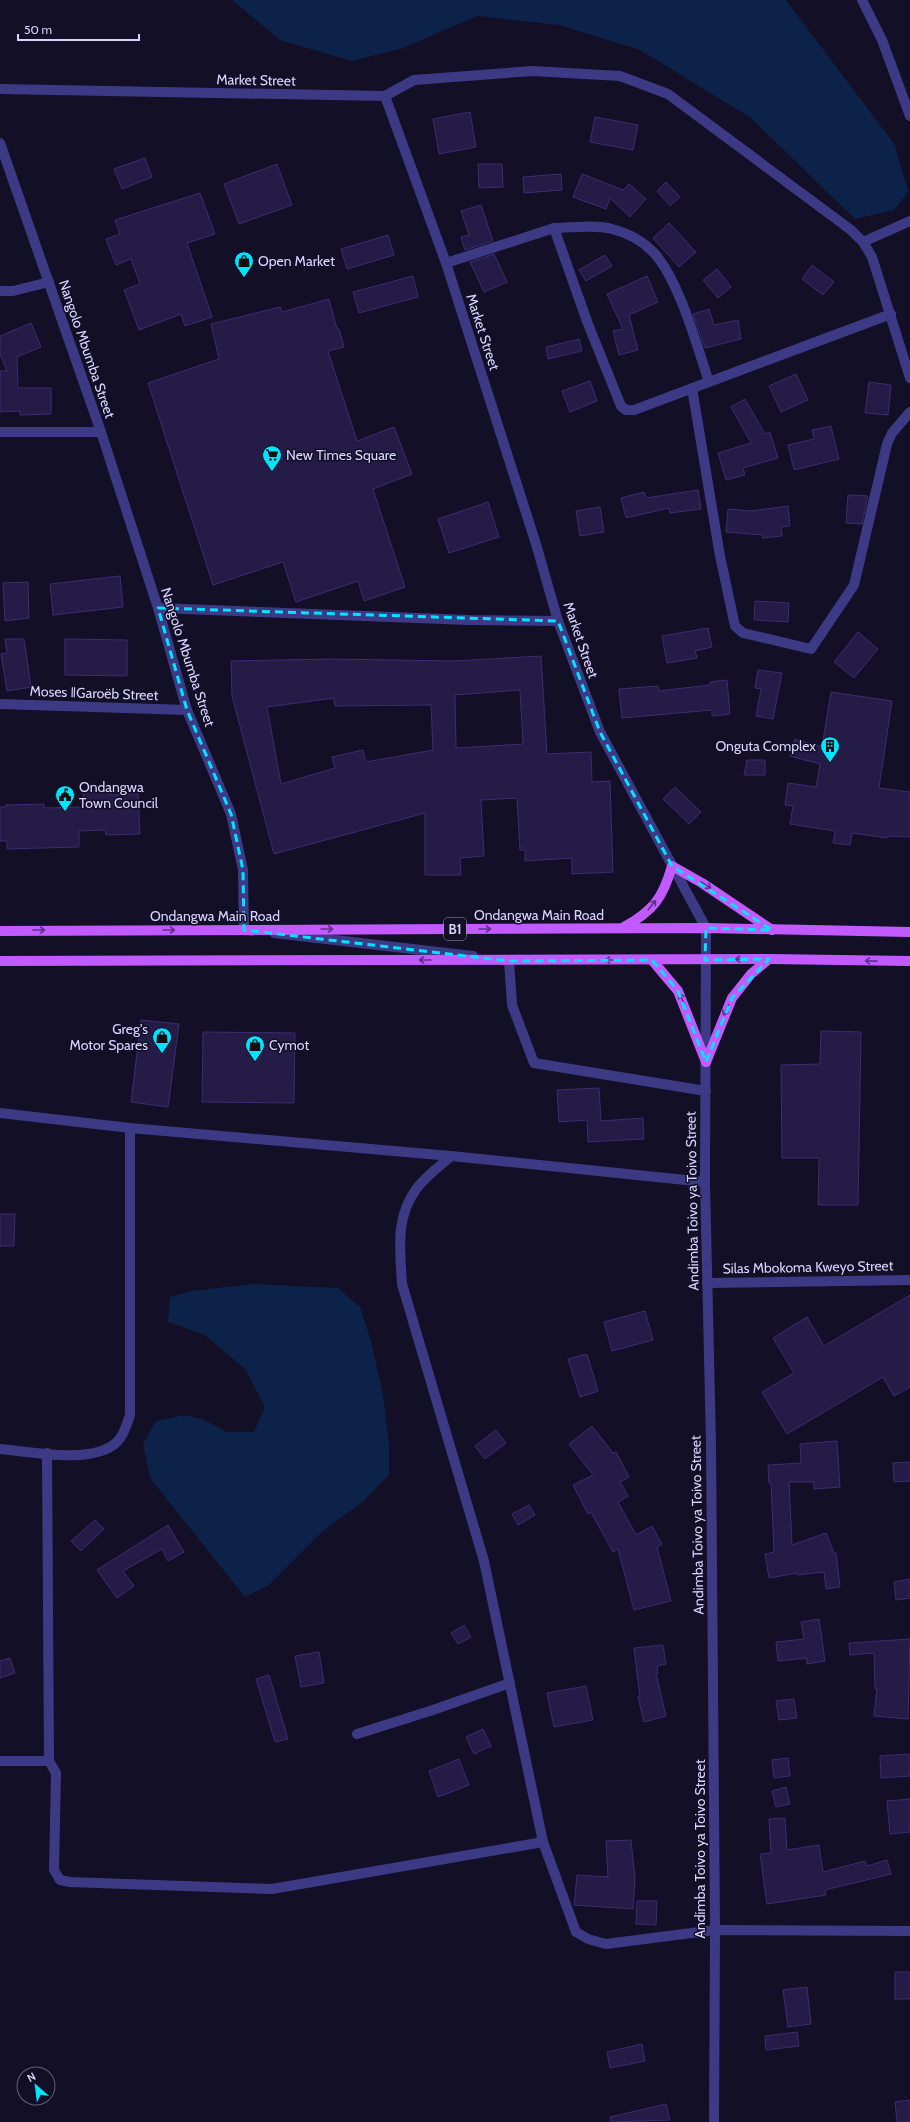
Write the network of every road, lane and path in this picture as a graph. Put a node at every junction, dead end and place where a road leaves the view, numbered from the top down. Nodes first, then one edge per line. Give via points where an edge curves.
1 (862, 0) edge
2 (0, 89) edge
3 (385, 96) junction
4 (910, 116) edge
5 (0, 142) edge
6 (910, 221) edge
7 (554, 228) junction
8 (863, 242) junction
9 (446, 263) junction
10 (49, 282) junction
11 (0, 291) edge
12 (891, 314) junction
13 (910, 378) edge
14 (709, 382) junction
15 (692, 388) junction
16 (910, 412) edge
17 (0, 432) edge
18 (101, 432) junction
19 (158, 608) junction
20 (558, 620) junction
21 (0, 704) edge
22 (187, 710) junction
23 (672, 866) junction
24 (622, 928) junction
25 (706, 928) junction
26 (0, 930) edge
27 (244, 930) junction
28 (772, 930) junction
29 (910, 932) edge
30 (768, 959) junction
31 (509, 960) junction
32 (652, 960) junction
33 (705, 960) junction
34 (0, 961) edge
35 (910, 962) edge
36 (706, 1062) junction
37 (706, 1091) junction
38 (0, 1113) edge
39 (130, 1128) junction
40 (451, 1156) junction
41 (705, 1182) junction
42 (910, 1280) edge
43 (707, 1283) junction
44 (0, 1449) edge
45 (47, 1453) junction
46 (510, 1683) junction
47 (357, 1734) dead end
48 (49, 1760) junction
49 (0, 1761) edge
50 (543, 1842) junction
51 (715, 1930) junction
52 (910, 1931) edge
53 (714, 2122) edge

1 - 4 street via 882,40
2 - 3 street, Market Street
3 - 8 street via 414,80 532,70 620,76 668,94
3 - 9 street, Market Street
5 - 10 street, Nangolo Mbumba Street
6 - 8 street
7 - 9 street
7 - 14 street via 612,228 640,240 656,254 676,289
7 - 15 street via 621,406 626,410 634,410
8 - 12 street via 872,257
9 - 20 street, Market Street
10 - 11 street via 12,291
10 - 18 street, Nangolo Mbumba Street
12 - 13 street
12 - 14 street
14 - 15 street
15 - 16 street via 720,556 735,626 743,633 811,649 854,585 887,444 892,433
17 - 18 street
18 - 19 street, Nangolo Mbumba Street
19 - 20 street via 468,620
19 - 22 street, Nangolo Mbumba Street
20 - 23 street, Market Street via 600,732
21 - 22 street, Moses ǁGaroëb Street
22 - 27 street, Nangolo Mbumba Street via 231,814 243,870
24 -> 23 main road via 643,916 661,895
23 - 25 street, Market Street
23 -> 28 main road
24 - 25 main road, Ondangwa Main Road / B1
27 -> 24 main road, Ondangwa Main Road / B1
25 - 28 main road, Ondangwa Main Road / B1
25 - 33 street, Andimba Toivo ya Toivo Street
26 -> 27 main road, Ondangwa Main Road / B1
27 - 31 street
28 - 29 main road, Ondangwa Main Road / B1
30 -> 33 main road, B1
35 -> 30 main road, B1
30 -> 36 main road via 732,998
32 -> 31 main road, B1
31 -> 34 main road, B1
31 - 37 street via 512,1005 534,1062
32 - 33 main road, B1
36 -> 32 main road via 678,991
33 - 36 street, Andimba Toivo ya Toivo Street
36 - 37 street, Andimba Toivo ya Toivo Street
37 - 41 street, Andimba Toivo ya Toivo Street
38 - 39 street
39 - 40 street
39 - 45 street via 130,1415 124,1432 113,1446 97,1453
40 - 41 street
40 - 46 street via 418,1187 408,1203 399,1236 402,1284 484,1561
41 - 43 street, Andimba Toivo ya Toivo Street
42 - 43 street, Silas Mbokoma Kweyo Street
43 - 51 street, Andimba Toivo ya Toivo Street via 711,1443
44 - 45 street
45 - 48 street
46 - 47 street
46 - 50 street
48 - 49 street
48 - 50 street via 56,1773 54,1870 60,1880 70,1882 272,1889
50 - 51 street via 576,1932 588,1939 606,1944
51 - 52 street
51 - 53 street, Andimba Toivo ya Toivo Street

